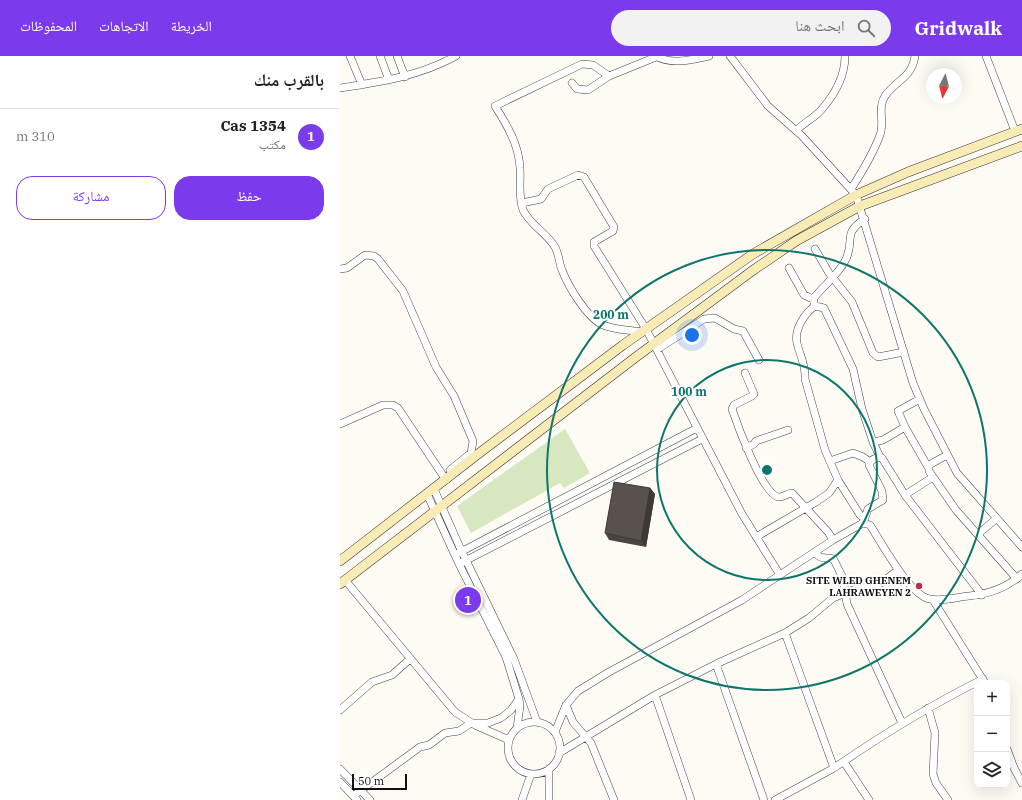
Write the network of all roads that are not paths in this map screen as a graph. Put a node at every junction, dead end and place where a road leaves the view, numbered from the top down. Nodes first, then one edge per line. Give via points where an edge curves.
1 (350, 56) edge
2 (380, 56) edge
3 (397, 56) edge
4 (456, 56) edge
5 (655, 56) edge
6 (708, 56) edge
7 (730, 56) edge
8 (845, 56) edge
9 (915, 56) edge
10 (986, 56) edge
11 (609, 76) junction
12 (405, 77) junction
13 (389, 80) junction
14 (572, 83) dead end
15 (362, 84) junction
16 (340, 88) edge
17 (1018, 130) edge
18 (796, 131) junction
19 (1022, 146) edge
20 (854, 192) junction
21 (522, 204) junction
22 (860, 206) junction
23 (865, 219) junction
24 (815, 249) dead end
25 (789, 268) dead end
26 (340, 269) edge
27 (833, 276) junction
28 (814, 302) junction
29 (644, 330) junction
30 (656, 346) junction
31 (904, 352) junction
32 (759, 360) dead end
33 (745, 373) dead end
34 (920, 399) junction
35 (340, 424) edge
36 (905, 427) junction
37 (697, 428) junction
38 (788, 430) dead end
39 (702, 439) junction
40 (873, 442) junction
41 (746, 448) junction
42 (947, 455) junction
43 (880, 457) junction
44 (830, 461) junction
45 (870, 462) junction
46 (928, 467) junction
47 (933, 477) junction
48 (444, 478) junction
49 (838, 480) junction
50 (431, 491) junction
51 (905, 495) junction
52 (438, 508) junction
53 (806, 508) junction
54 (996, 519) junction
55 (863, 520) junction
56 (978, 534) junction
57 (756, 537) junction
58 (832, 540) junction
59 (1022, 547) edge
60 (815, 552) junction
61 (458, 553) junction
62 (340, 561) edge
63 (462, 562) junction
64 (898, 570) junction
65 (780, 575) junction
66 (1020, 576) edge
67 (343, 582) edge
68 (845, 592) junction
69 (982, 595) junction
70 (933, 600) junction
71 (785, 633) junction
72 (410, 659) junction
73 (716, 664) junction
74 (983, 680) edge
75 (974, 686) edge
76 (655, 695) junction
77 (519, 699) junction
78 (566, 705) junction
79 (928, 708) junction
80 (340, 710) edge
81 (536, 722) junction
82 (471, 723) junction
83 (902, 724) junction
84 (517, 728) junction
85 (555, 732) junction
86 (587, 737) junction
87 (509, 740) junction
88 (1008, 752) edge
89 (559, 754) junction
90 (844, 762) junction
91 (340, 768) edge
92 (834, 768) junction
93 (549, 769) junction
94 (531, 774) junction
95 (340, 782) edge
96 (1022, 783) edge
97 (361, 790) junction
98 (355, 798) edge
99 (370, 800) edge
100 (522, 800) edge
101 (549, 800) edge
102 (614, 800) edge
103 (691, 800) edge
104 (764, 800) edge
105 (775, 800) edge
106 (869, 800) edge
107 (948, 800) edge

1 - 15 street
2 - 13 street
3 - 12 street
4 - 12 street via 426,71
5 - 6 street via 675,62
5 - 11 street
7 - 18 street via 768,106
8 - 18 street via 845,68 838,87 822,110
9 - 20 street via 912,69 884,97 880,135
10 - 17 street
11 - 14 street via 588,90 577,89
11 - 21 street via 593,65 582,64 495,106 513,137 518,153
12 - 13 street
13 - 15 street
15 - 16 street
17 - 20 street
18 - 20 street
19 - 22 street
20 - 22 street
20 - 29 street via 753,254
21 - 29 street via 523,210 555,247 562,270 590,315 604,325
21 - 29 street via 542,199 548,189 578,175 584,177 614,228 593,245
22 - 23 street
22 - 30 street via 775,255
23 - 27 street via 854,226 850,233 849,253
23 - 31 street
24 - 27 street
25 - 28 street via 804,295
26 - 48 street via 347,268 365,255 374,256 403,291 436,367 454,396 473,441 471,452
27 - 28 street
27 - 31 street via 852,302 873,353 878,357
28 - 40 street via 824,308 853,369
28 - 44 street via 800,325 797,342 806,368 805,379
29 - 30 street
29 - 48 street
30 - 32 street via 701,320 711,318 744,333
30 - 37 street
30 - 52 street
31 - 34 street
33 - 41 street via 754,394 734,405 732,409
34 - 36 street via 898,411
34 - 42 street
35 - 48 street via 383,405 393,404
36 - 40 street via 883,440
36 - 46 street
37 - 39 street
37 - 61 street
38 - 41 street via 756,441
39 - 57 street
39 - 63 street
40 - 43 street
41 - 53 street via 754,467 774,495 780,497 792,493
42 - 46 street
42 - 54 street via 957,473
43 - 45 street
43 - 51 street via 885,460
44 - 45 street via 854,454
44 - 49 street
45 - 55 street via 870,469 884,498 882,502 868,509
46 - 47 street
47 - 51 street
47 - 56 street
48 - 50 street
49 - 53 street via 829,493
49 - 55 street
50 - 52 street
50 - 62 street
51 - 69 street
52 - 61 street
52 - 67 street
53 - 57 street
53 - 58 street
54 - 56 street
54 - 59 street
55 - 58 street
55 - 64 street via 870,525
56 - 66 street
57 - 65 street
58 - 60 street
60 - 65 street
60 - 68 street via 823,559 834,560 843,578
61 - 63 street
63 - 77 street via 506,657
63 - 81 street via 514,659
64 - 68 street via 882,583
64 - 70 street via 919,594
65 - 78 street via 742,600 592,681 578,691
66 - 69 street via 1001,588
67 - 72 street
68 - 71 street
68 - 83 street via 847,604
69 - 70 street
70 - 74 street
71 - 73 street
71 - 92 street
72 - 80 street via 392,675 372,682
72 - 82 street via 450,706
73 - 76 street
73 - 104 street
75 - 79 street
76 - 86 street
76 - 103 street
77 - 82 street via 501,718
77 - 84 street
78 - 85 street
78 - 86 street via 573,722
79 - 83 street
79 - 107 street via 935,733 933,774
81 - 84 street via 523,724
81 - 85 street via 547,725
82 - 87 street
82 - 97 street via 459,730 445,733 429,745 420,747
83 - 90 street
84 - 87 street
85 - 89 street via 560,742
86 - 89 street
86 - 102 street
87 - 94 street via 510,758 515,766
88 - 96 street
89 - 93 street
90 - 92 street
90 - 106 street
91 - 97 street
92 - 105 street
93 - 94 street
93 - 101 street
94 - 100 street
95 - 98 street
97 - 98 street
97 - 99 street

